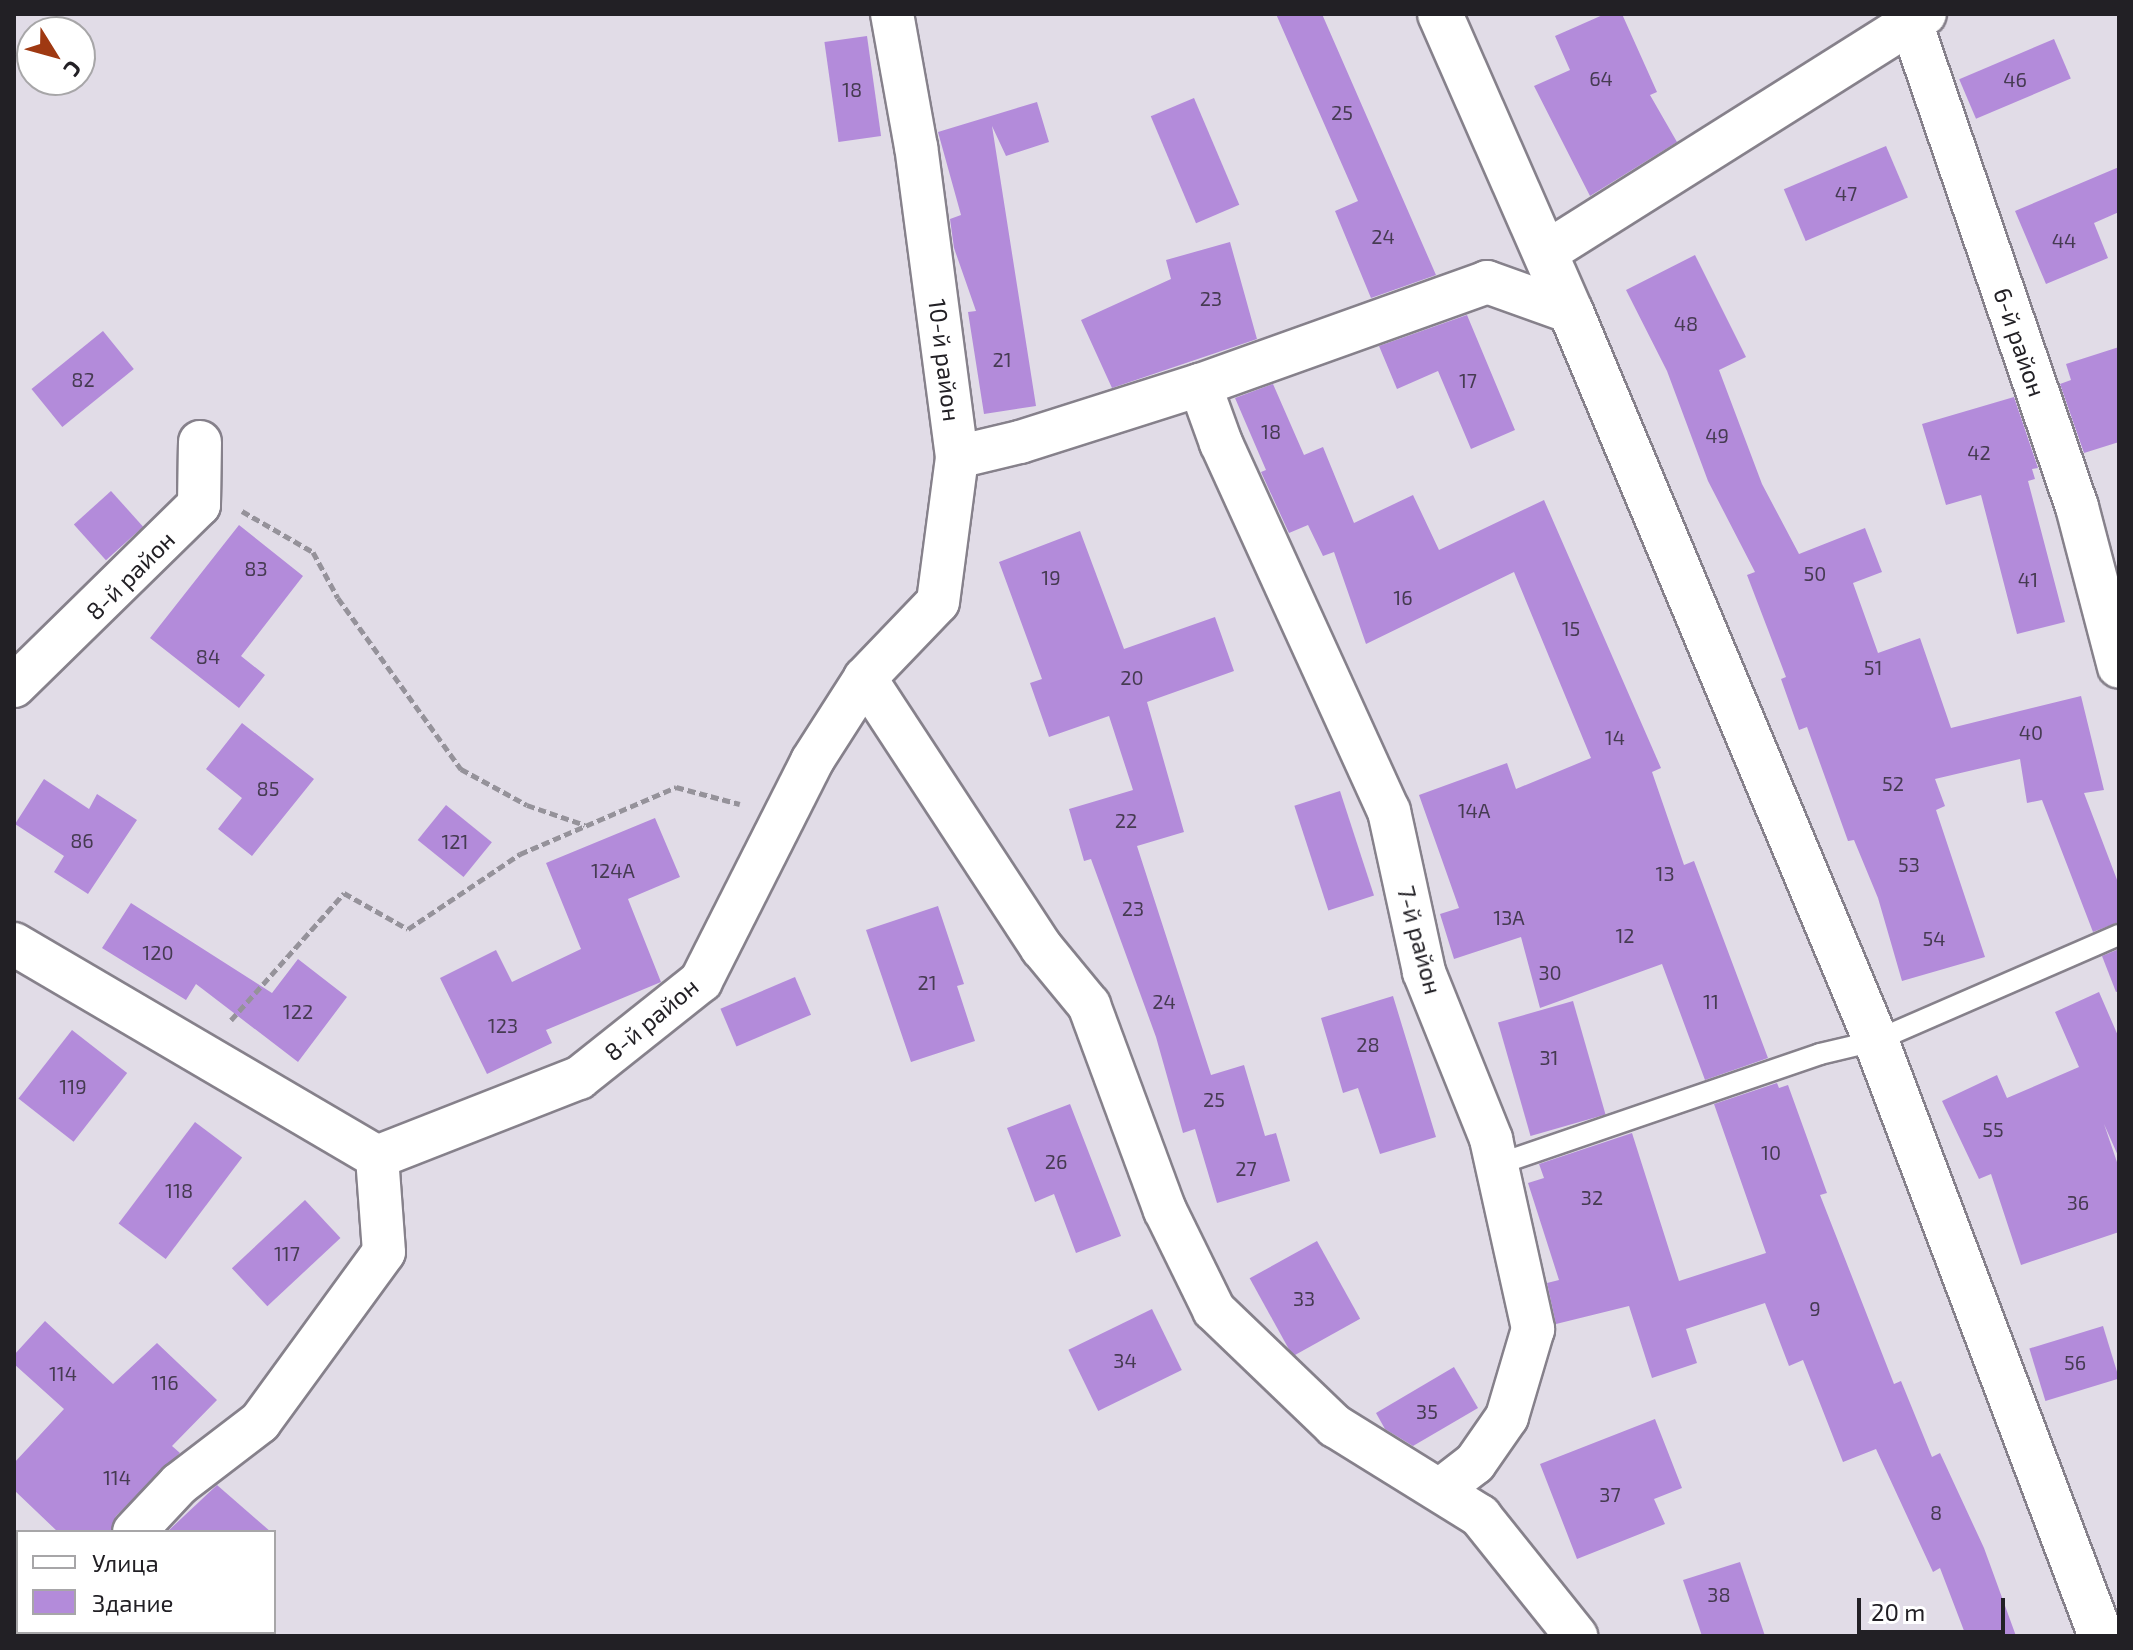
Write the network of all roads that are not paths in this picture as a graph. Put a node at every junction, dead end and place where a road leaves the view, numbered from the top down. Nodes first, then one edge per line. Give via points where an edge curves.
1 (892, 14) edge
2 (1440, 14) edge
3 (1915, 16) edge
4 (1545, 253) junction
5 (1571, 312) junction
6 (1200, 385) junction
7 (200, 442) dead end
8 (957, 457) junction
9 (2119, 667) edge
10 (865, 678) junction
11 (14, 686) edge
12 (2119, 935) edge
13 (14, 944) edge
14 (1875, 1041) junction
15 (377, 1157) junction
16 (1496, 1165) junction
17 (1440, 1490) junction
18 (136, 1530) edge
19 (1576, 1636) edge
20 (2101, 1636) edge

1 - 8 street, 10-й район via 923,193
2 - 4 street
3 - 4 street
3 - 9 street, 6-й район via 2077,507
4 - 5 street
5 - 6 street via 1487,282
5 - 14 street
6 - 8 street
6 - 16 street, 7-й район via 1221,443 1389,811 1424,972 1491,1139
7 - 11 street, 8-й район via 199,505
8 - 10 street, 10-й район via 938,602
10 - 15 street, 8-й район via 785,815 701,981 579,1078
10 - 17 street via 1034,936 1089,1005 1165,1210 1214,1310 1335,1426
12 - 14 lane
13 - 15 street
14 - 16 lane via 1820,1054
14 - 20 street
15 - 18 street via 384,1252 260,1422 179,1484
16 - 17 street, 7-й район via 1533,1329 1507,1417 1475,1463
17 - 19 street via 1480,1516

